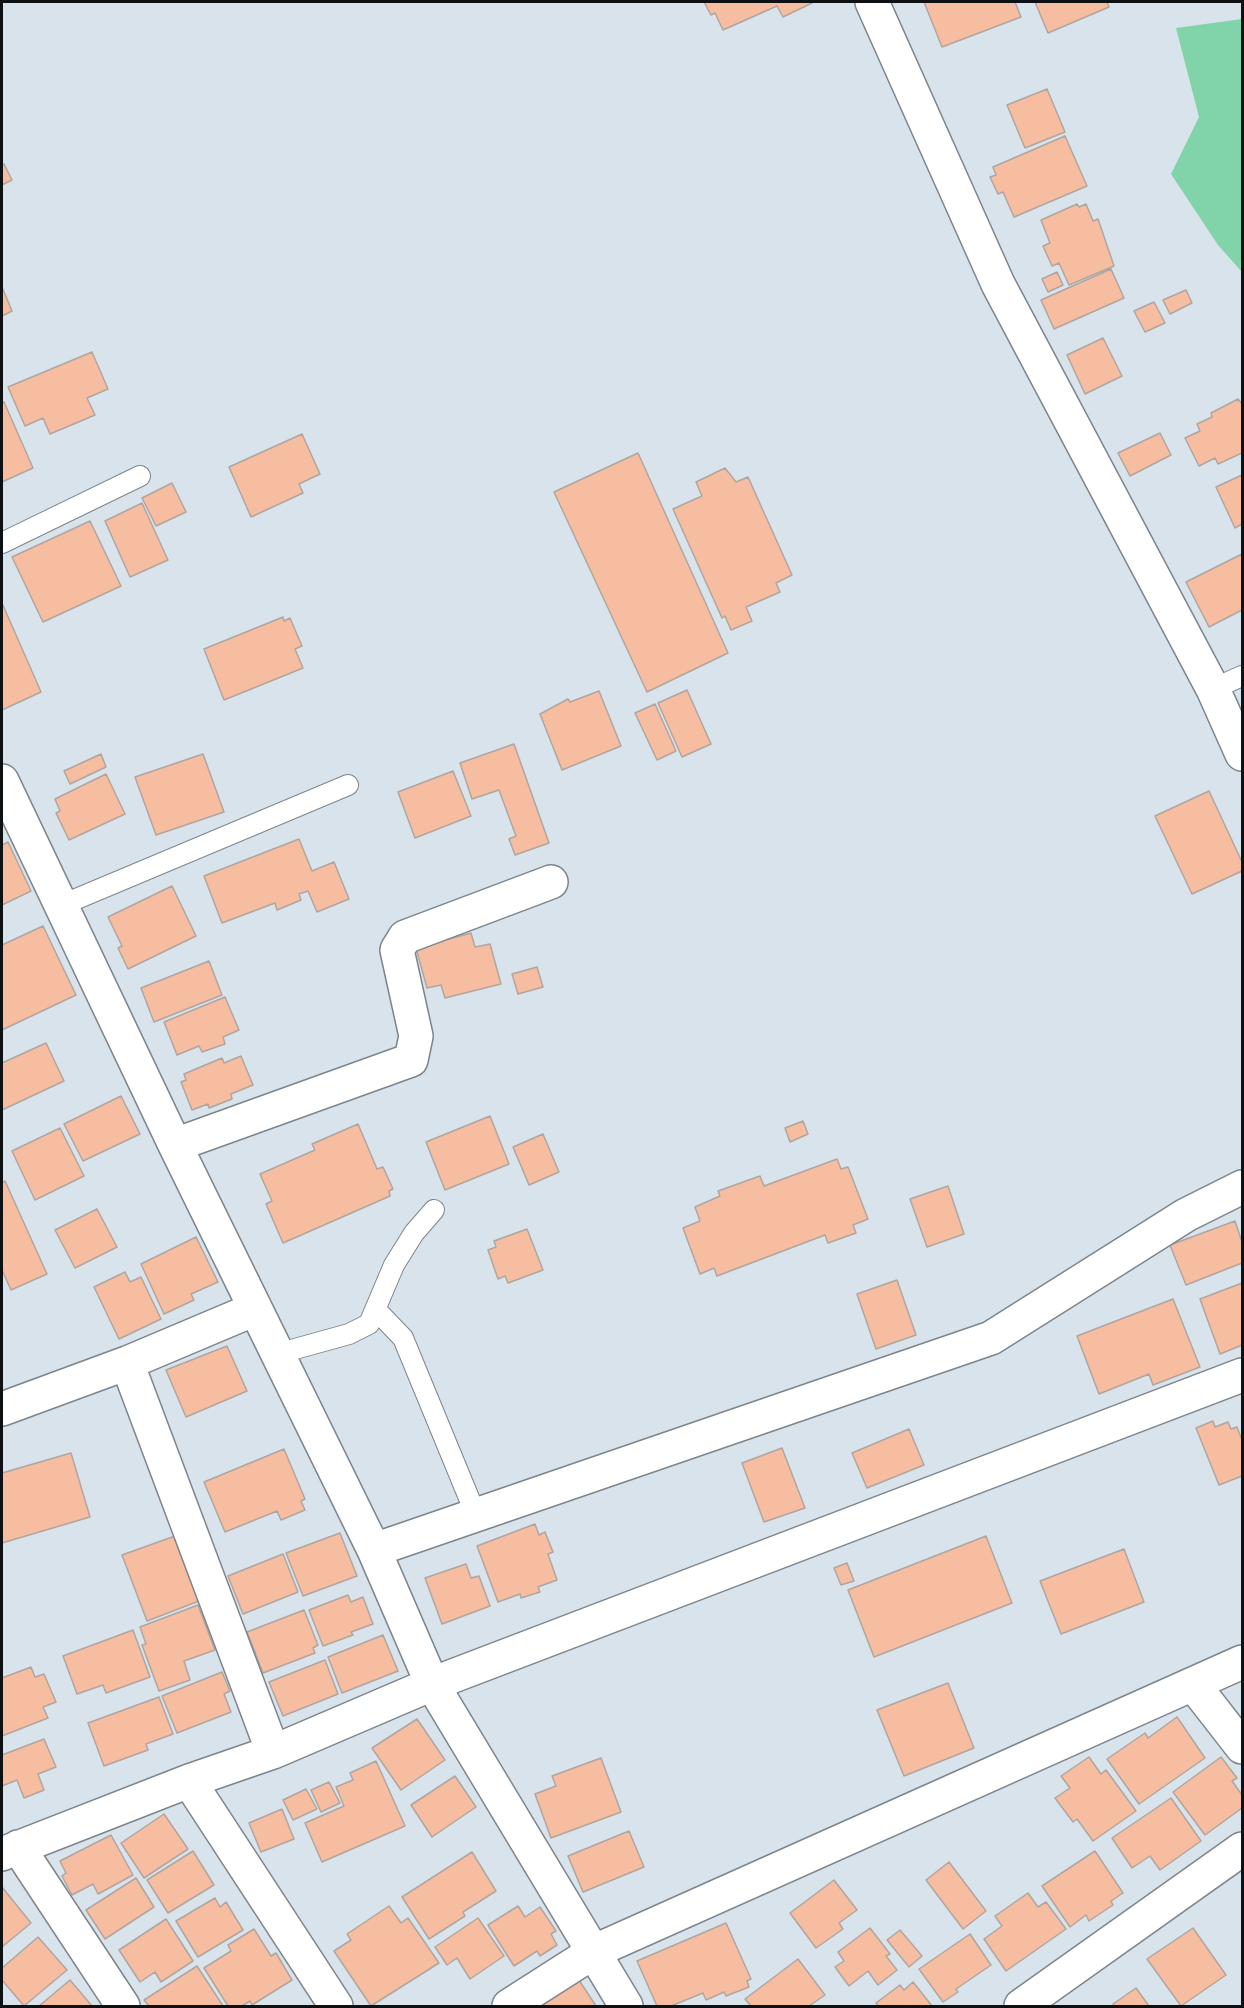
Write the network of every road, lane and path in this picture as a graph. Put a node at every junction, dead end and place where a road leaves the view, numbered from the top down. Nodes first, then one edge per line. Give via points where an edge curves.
1 (872, 2) edge
2 (140, 476) dead end
3 (2, 543) edge
4 (1242, 676) edge
5 (1213, 689) junction
6 (1242, 754) edge
7 (2, 781) edge
8 (348, 785) dead end
9 (551, 882) dead end
10 (62, 905) junction
11 (175, 1145) junction
12 (1242, 1187) edge
13 (434, 1210) dead end
14 (255, 1309) junction
15 (377, 1311) junction
16 (277, 1354) junction
17 (127, 1363) junction
18 (1242, 1375) edge
19 (2, 1409) edge
20 (476, 1515) junction
21 (375, 1550) junction
22 (1242, 1662) edge
23 (432, 1684) junction
24 (1193, 1684) junction
25 (1242, 1747) edge
26 (273, 1752) junction
27 (189, 1781) junction
28 (1242, 1849) edge
29 (10, 1850) edge
30 (595, 1951) junction
31 (123, 2007) edge
32 (336, 2007) edge
33 (509, 2007) edge
34 (626, 2007) edge
35 (1021, 2007) edge

1 - 5 street via 998,284
2 - 3 lane
4 - 5 lane
5 - 6 street
7 - 10 street
8 - 10 lane
9 - 11 street via 405,937 397,950 416,1036 411,1060
10 - 11 street
11 - 14 street
12 - 20 street via 1186,1215 991,1338
13 - 15 lane via 394,1265
14 - 16 street
14 - 17 street
15 - 16 lane via 369,1324 349,1334
15 - 20 lane via 404,1338
16 - 21 street
17 - 19 street
17 - 26 street
18 - 23 street
20 - 21 street
21 - 23 street
22 - 24 street
23 - 26 street
23 - 30 street
24 - 25 street
24 - 30 street
26 - 27 street
27 - 29 street
27 - 32 street
28 - 35 street
29 - 31 street
30 - 33 street
30 - 34 street

